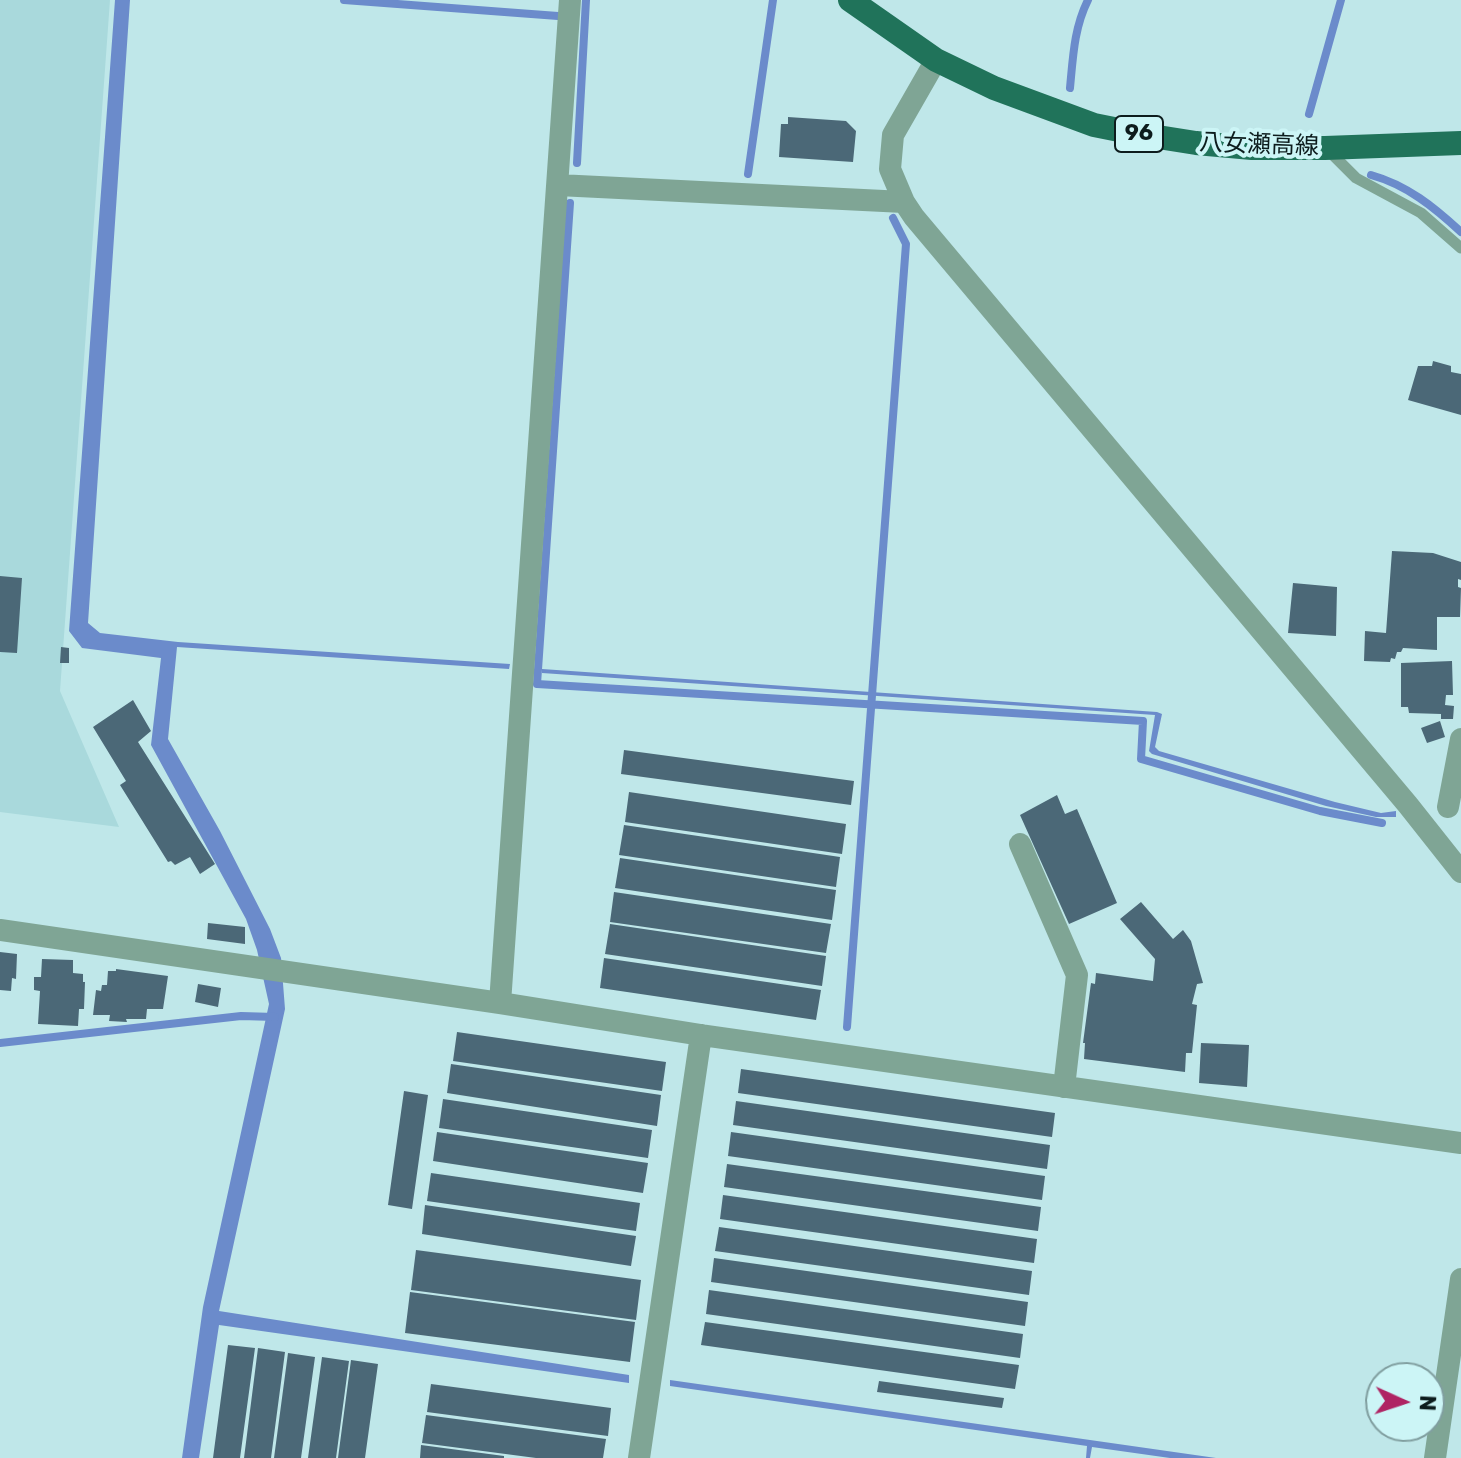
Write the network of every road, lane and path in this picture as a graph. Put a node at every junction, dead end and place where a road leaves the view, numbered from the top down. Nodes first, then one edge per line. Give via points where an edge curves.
1 (570, 0) edge
2 (850, 0) edge
3 (936, 60) junction
4 (1461, 143) edge
5 (1325, 148) junction
6 (558, 185) junction
7 (904, 202) junction
8 (1461, 248) edge
9 (1461, 739) edge
10 (1408, 805) junction
11 (1454, 810) edge
12 (1020, 844) dead end
13 (1461, 872) edge
14 (0, 930) edge
15 (500, 1003) junction
16 (701, 1035) junction
17 (1064, 1087) junction
18 (1461, 1143) edge
19 (1461, 1279) edge
20 (639, 1458) edge
21 (1435, 1458) edge

1 - 6 street
2 - 3 main road, 八女瀬高線 / 96
3 - 5 main road, 八女瀬高線 / 96 via 1094,125 1196,143
3 - 7 street via 893,135 890,169
4 - 5 main road, 八女瀬高線 / 96
5 - 8 lane via 1356,178 1421,213
6 - 7 street
6 - 15 street
7 - 10 street
9 - 11 street
10 - 11 street
10 - 13 street
12 - 17 street via 1077,975
14 - 15 street
15 - 16 street
16 - 17 street
16 - 20 street
17 - 18 street
19 - 21 street

